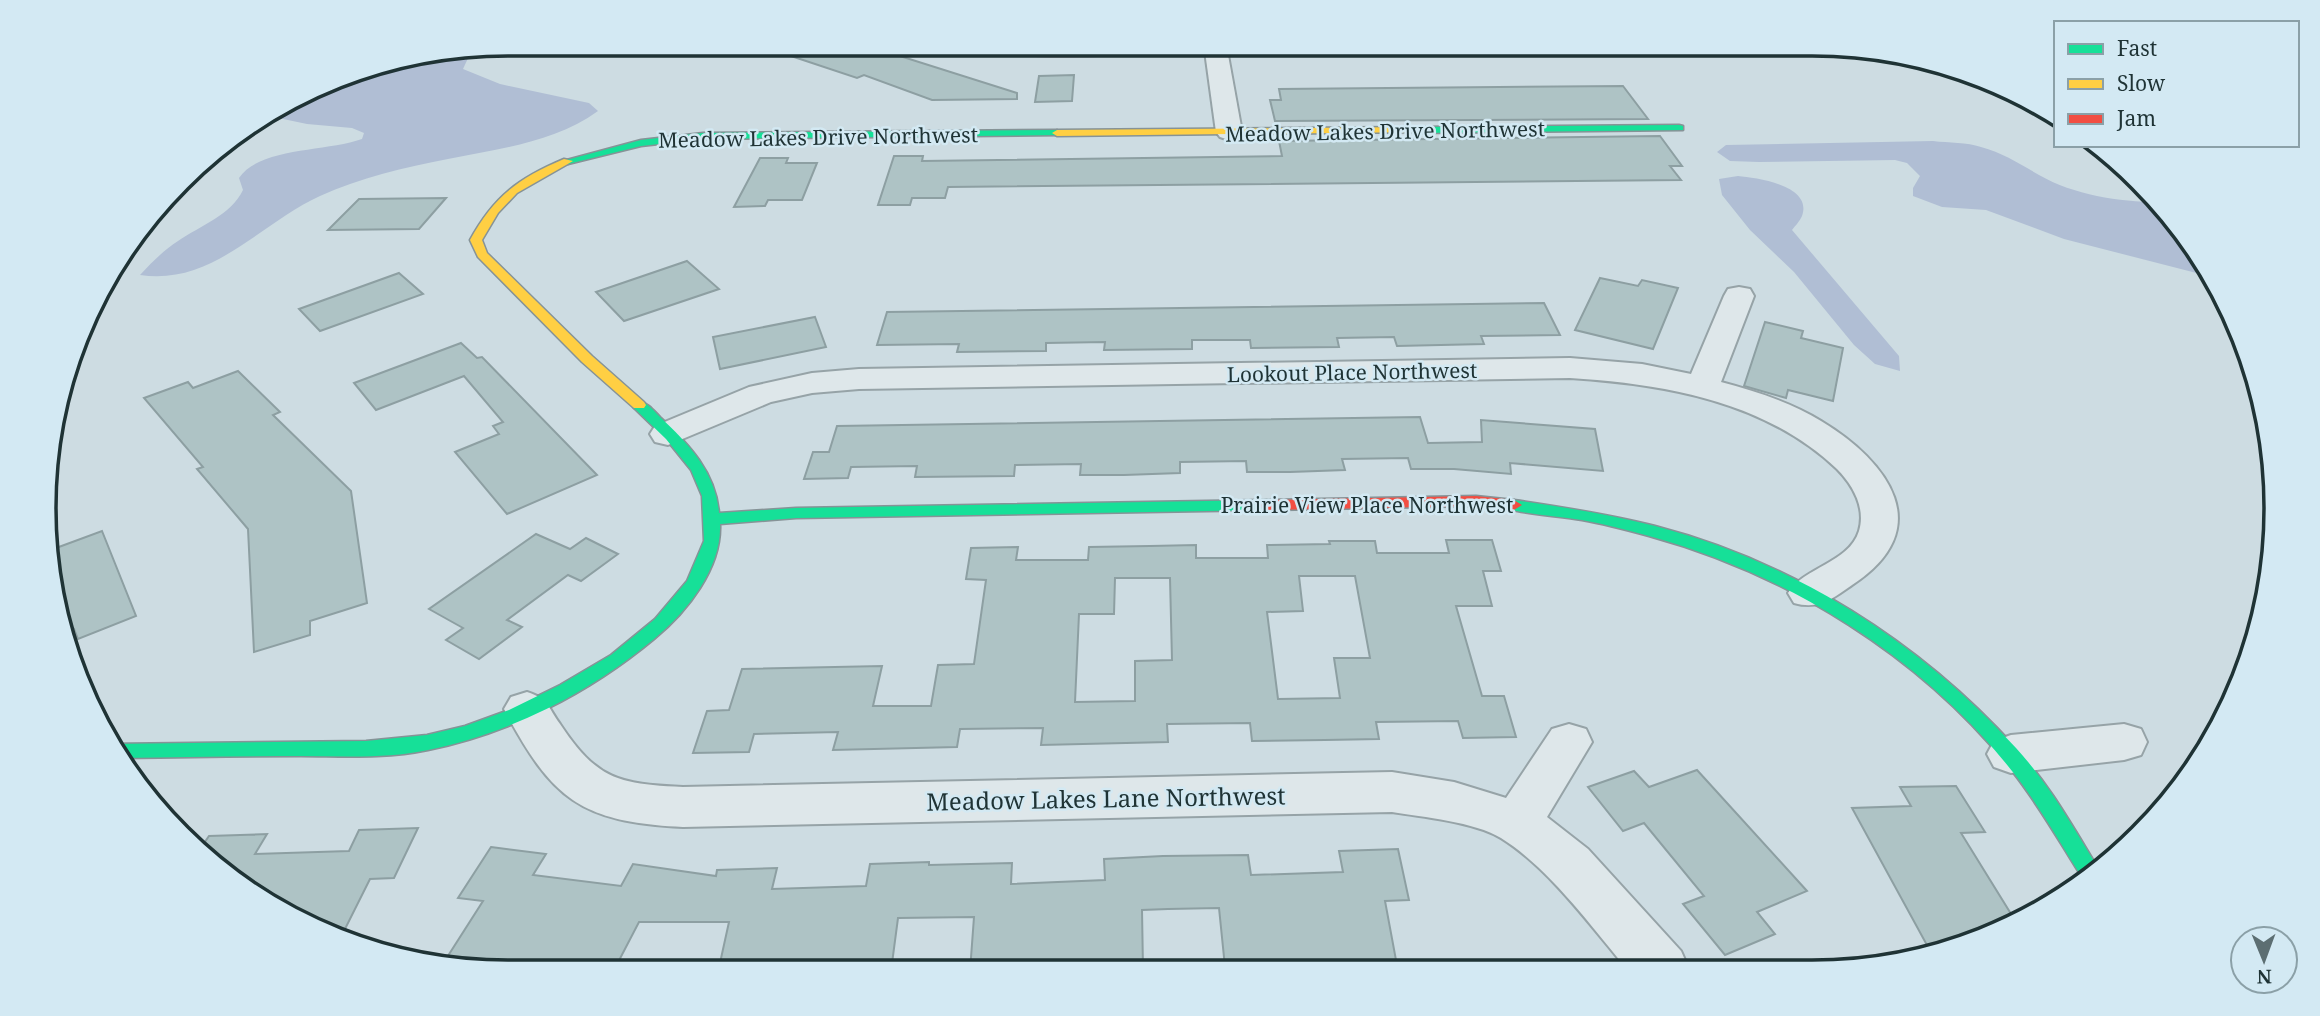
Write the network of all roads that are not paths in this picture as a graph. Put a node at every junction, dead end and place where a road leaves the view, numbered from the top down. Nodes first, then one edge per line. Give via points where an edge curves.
1 (1217, 56) edge
2 (1679, 128) dead end
3 (1229, 132) junction
4 (1739, 296) dead end
5 (1702, 387) junction
6 (668, 434) junction
7 (712, 519) junction
8 (1809, 593) junction
9 (527, 709) junction
10 (1569, 742) dead end
11 (2124, 742) dead end
12 (126, 750) edge
13 (2011, 754) junction
14 (1517, 822) junction
15 (2087, 867) edge
16 (1654, 960) edge

1 - 3 street
2 - 3 street, Meadow Lakes Drive Northwest
3 - 6 street, Meadow Lakes Drive Northwest via 670,138 594,153 522,184 489,212 480,226 476,240 482,254
4 - 5 street
5 - 6 street, Lookout Place Northwest via 1663,377 1570,368 859,379 761,394
5 - 8 street, Lookout Place Northwest via 1818,433 1861,471 1876,495 1880,528 1872,545 1850,568
6 - 7 street, Meadow Lakes Drive Northwest via 704,483
7 - 8 street, Prairie View Place Northwest via 810,513 1476,501 1604,517 1663,533
7 - 9 street, Meadow Lakes Drive Northwest via 705,561 674,612 609,665
8 - 13 street, Prairie View Place Northwest via 1927,672
9 - 12 street, Meadow Lakes Drive Northwest via 442,740 396,746
9 - 14 street, Meadow Lakes Lane Northwest via 542,738 586,788 626,803 683,807 1392,792 1454,802
10 - 14 street
11 - 13 street
13 - 15 street, Prairie View Place Northwest
14 - 16 street, Meadow Lakes Lane Northwest via 1570,865

